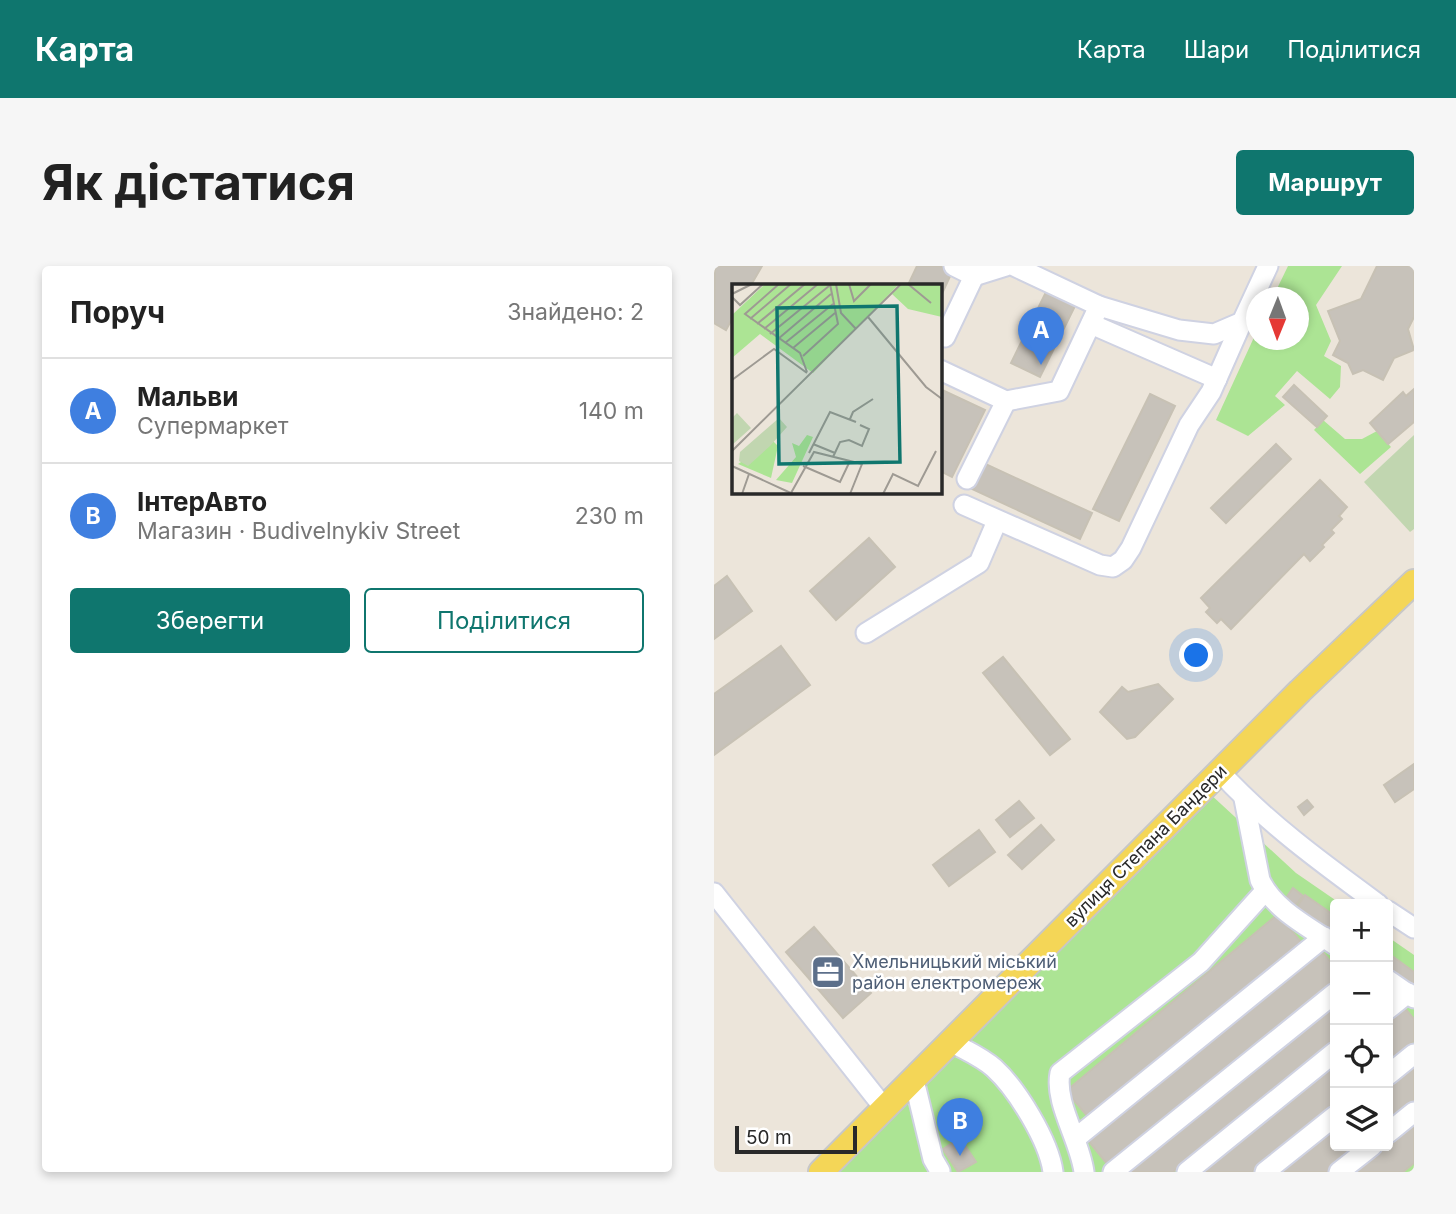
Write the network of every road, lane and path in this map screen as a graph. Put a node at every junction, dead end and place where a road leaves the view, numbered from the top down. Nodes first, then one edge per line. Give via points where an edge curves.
1 (954, 266) edge
2 (1006, 266) edge
3 (1014, 266) edge
4 (1268, 266) edge
5 (974, 276) junction
6 (1095, 315) junction
7 (1242, 323) junction
8 (945, 337) dead end
9 (942, 371) edge
10 (1217, 379) junction
11 (1006, 401) junction
12 (967, 479) dead end
13 (964, 505) dead end
14 (997, 521) junction
15 (1414, 582) edge
16 (866, 633) dead end
17 (1220, 772) junction
18 (1244, 799) junction
19 (1265, 891) junction
20 (714, 893) edge
21 (1371, 899) edge
22 (1393, 914) edge
23 (1414, 928) edge
24 (1329, 941) edge
25 (1393, 983) edge
26 (1411, 995) edge
27 (1330, 997) edge
28 (1393, 1006) edge
29 (951, 1042) junction
30 (1414, 1054) edge
31 (1330, 1056) edge
32 (1393, 1071) edge
33 (914, 1080) junction
34 (885, 1109) junction
35 (1414, 1112) edge
36 (1330, 1120) edge
37 (1393, 1129) edge
38 (1076, 1138) junction
39 (1366, 1151) edge
40 (940, 1171) edge
41 (821, 1172) edge
42 (1053, 1172) edge
43 (1084, 1172) edge
44 (1113, 1172) edge
45 (1187, 1172) edge
46 (1265, 1172) edge
47 (1339, 1172) edge

1 - 5 street
2 - 5 street
3 - 6 street
4 - 7 street
5 - 8 street
6 - 7 street via 1214,334
6 - 10 street
6 - 11 street via 1059,391
7 - 10 street
9 - 11 street
10 - 14 street via 1189,425 1123,561 1113,567
11 - 12 street
13 - 14 street
14 - 16 street via 979,563
15 - 17 main road, вулиця Степана Бандери
17 - 18 street
17 - 29 main road, вулиця Степана Бандери
18 - 19 street
18 - 21 street
19 - 24 street
19 - 38 street via 1201,962 1060,1073 1059,1093
20 - 34 street
22 - 23 street
24 - 38 street
25 - 26 street
26 - 28 street
27 - 44 street
29 - 33 main road, вулиця Степана Бандери
29 - 42 street via 993,1067 1016,1096 1042,1138
30 - 32 street
31 - 45 street
33 - 34 main road, вулиця Степана Бандери
33 - 40 street
34 - 41 main road, вулиця Степана Бандери
35 - 37 street
36 - 46 street
38 - 43 street
39 - 47 street

